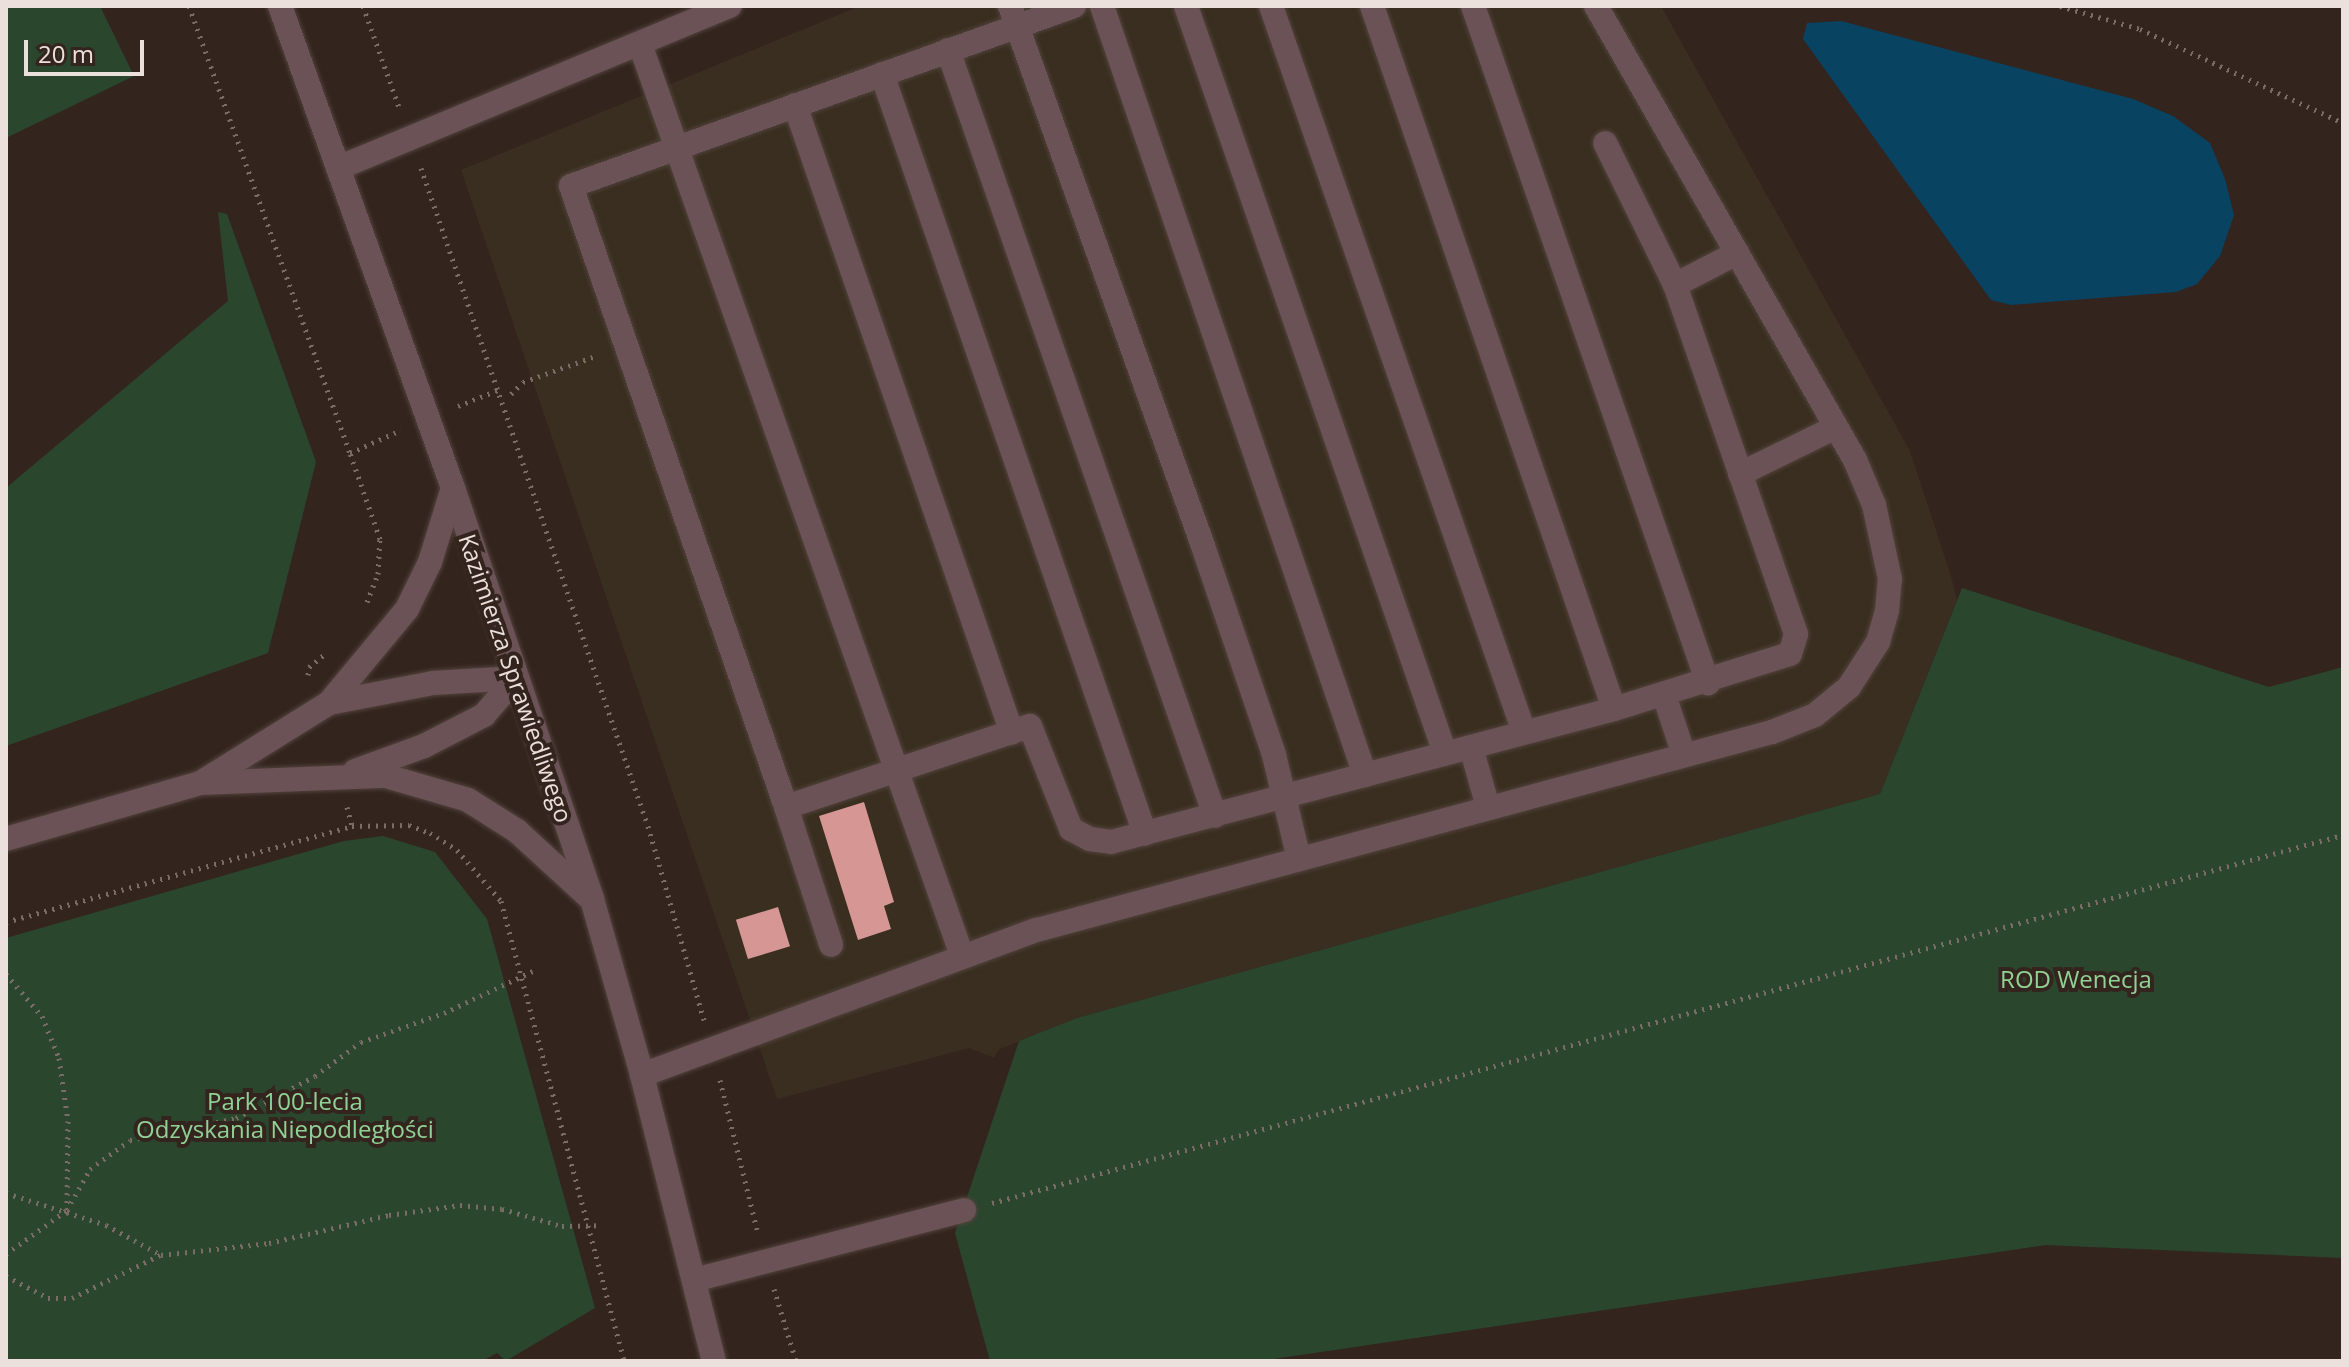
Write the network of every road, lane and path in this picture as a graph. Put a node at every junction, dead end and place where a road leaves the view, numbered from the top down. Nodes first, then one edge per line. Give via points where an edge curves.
1 (189, 6) edge
2 (280, 6) edge
3 (363, 6) edge
4 (730, 6) edge
5 (1074, 6) edge
6 (1102, 6) edge
7 (1186, 6) edge
8 (1271, 6) edge
9 (1372, 6) edge
10 (1473, 6) edge
11 (1596, 6) edge
12 (2060, 6) edge
13 (1014, 16) edge
14 (640, 44) junction
15 (948, 50) junction
16 (882, 74) junction
17 (795, 105) junction
18 (2343, 123) edge
19 (411, 141) junction
20 (1605, 143) dead end
21 (679, 146) junction
22 (338, 168) junction
23 (1737, 253) junction
24 (1675, 285) junction
25 (627, 346) junction
26 (511, 394) dead end
27 (1836, 427) junction
28 (350, 453) dead end
29 (1740, 474) junction
30 (453, 488) junction
31 (516, 678) junction
32 (1708, 683) junction
33 (1664, 695) junction
34 (329, 703) junction
35 (1614, 709) junction
36 (1524, 732) junction
37 (1012, 733) junction
38 (1471, 747) junction
39 (1445, 753) junction
40 (1684, 755) junction
41 (897, 771) junction
42 (1365, 775) junction
43 (339, 777) junction
44 (200, 783) junction
45 (1284, 798) junction
46 (786, 807) junction
47 (1488, 807) junction
48 (1215, 816) junction
49 (352, 826) dead end
50 (1145, 834) junction
51 (2343, 835) edge
52 (6, 839) edge
53 (1299, 859) junction
54 (592, 899) junction
55 (6, 922) edge
56 (831, 945) dead end
57 (962, 956) junction
58 (533, 971) dead end
59 (6, 974) edge
60 (712, 1049) junction
61 (642, 1075) junction
62 (6, 1193) edge
63 (67, 1210) junction
64 (964, 1210) joint
65 (601, 1225) dead end
66 (6, 1254) edge
67 (161, 1255) junction
68 (766, 1261) junction
69 (6, 1276) edge
70 (603, 1280) dead end
71 (694, 1280) junction
72 (624, 1361) edge
73 (714, 1361) edge
74 (796, 1361) edge

1 - 28 path
2 - 22 street, Kazimierza Sprawiedliwego
3 - 19 path
4 - 14 street
5 - 13 street
6 - 42 street
7 - 39 street
8 - 36 street
9 - 35 street
10 - 32 street
11 - 23 street
12 - 18 path via 2140,29
13 - 15 street
13 - 45 street via 1198,532
14 - 19 street
14 - 21 street
15 - 16 street
15 - 48 street
16 - 17 street
16 - 50 street
17 - 21 street
17 - 37 street
19 - 22 street
19 - 60 path via 648,826
20 - 24 street
21 - 25 street via 571,186
21 - 41 street
22 - 30 street, Kazimierza Sprawiedliwego
23 - 24 street
23 - 27 street
24 - 29 street
25 - 26 path via 523,382
25 - 46 street
27 - 29 street
27 - 40 street via 1870,493 1885,546 1890,579 1878,642 1849,687 1815,715
29 - 32 street via 1797,645 1779,660
30 - 31 street, Kazimierza Sprawiedliwego
30 - 34 street via 430,562 407,609
31 - 34 street via 433,683
31 - 43 street via 484,715 424,746
31 - 54 street, Kazimierza Sprawiedliwego
32 - 33 street
33 - 35 street
33 - 40 street
34 - 44 street
35 - 36 street
36 - 38 street
37 - 41 street
37 - 50 street via 1030,726 1071,829 1111,842
38 - 39 street
38 - 47 street
39 - 42 street
40 - 47 street
41 - 46 street
41 - 57 street
42 - 45 street
43 - 44 street
43 - 54 street via 386,776 468,800 517,831
44 - 52 street
45 - 48 street
45 - 53 street
46 - 56 street
47 - 53 street
48 - 50 street
49 - 55 path
51 - 64 path
53 - 57 street via 1037,930
54 - 61 street, Kazimierza Sprawiedliwego
57 - 60 street
58 - 63 path via 444,1013 361,1042 301,1084 236,1118 130,1140 90,1169
59 - 63 path via 42,1016 59,1058 68,1121
60 - 61 street
60 - 68 path
61 - 71 street, Kazimierza Sprawiedliwego
62 - 63 path
63 - 66 path
63 - 67 path
64 - 68 street
65 - 67 path via 562,1226 502,1209 460,1205 389,1215 269,1243
67 - 69 path via 72,1298 48,1298
68 - 71 street
68 - 74 path
70 - 72 path
71 - 73 street, Kazimierza Sprawiedliwego

